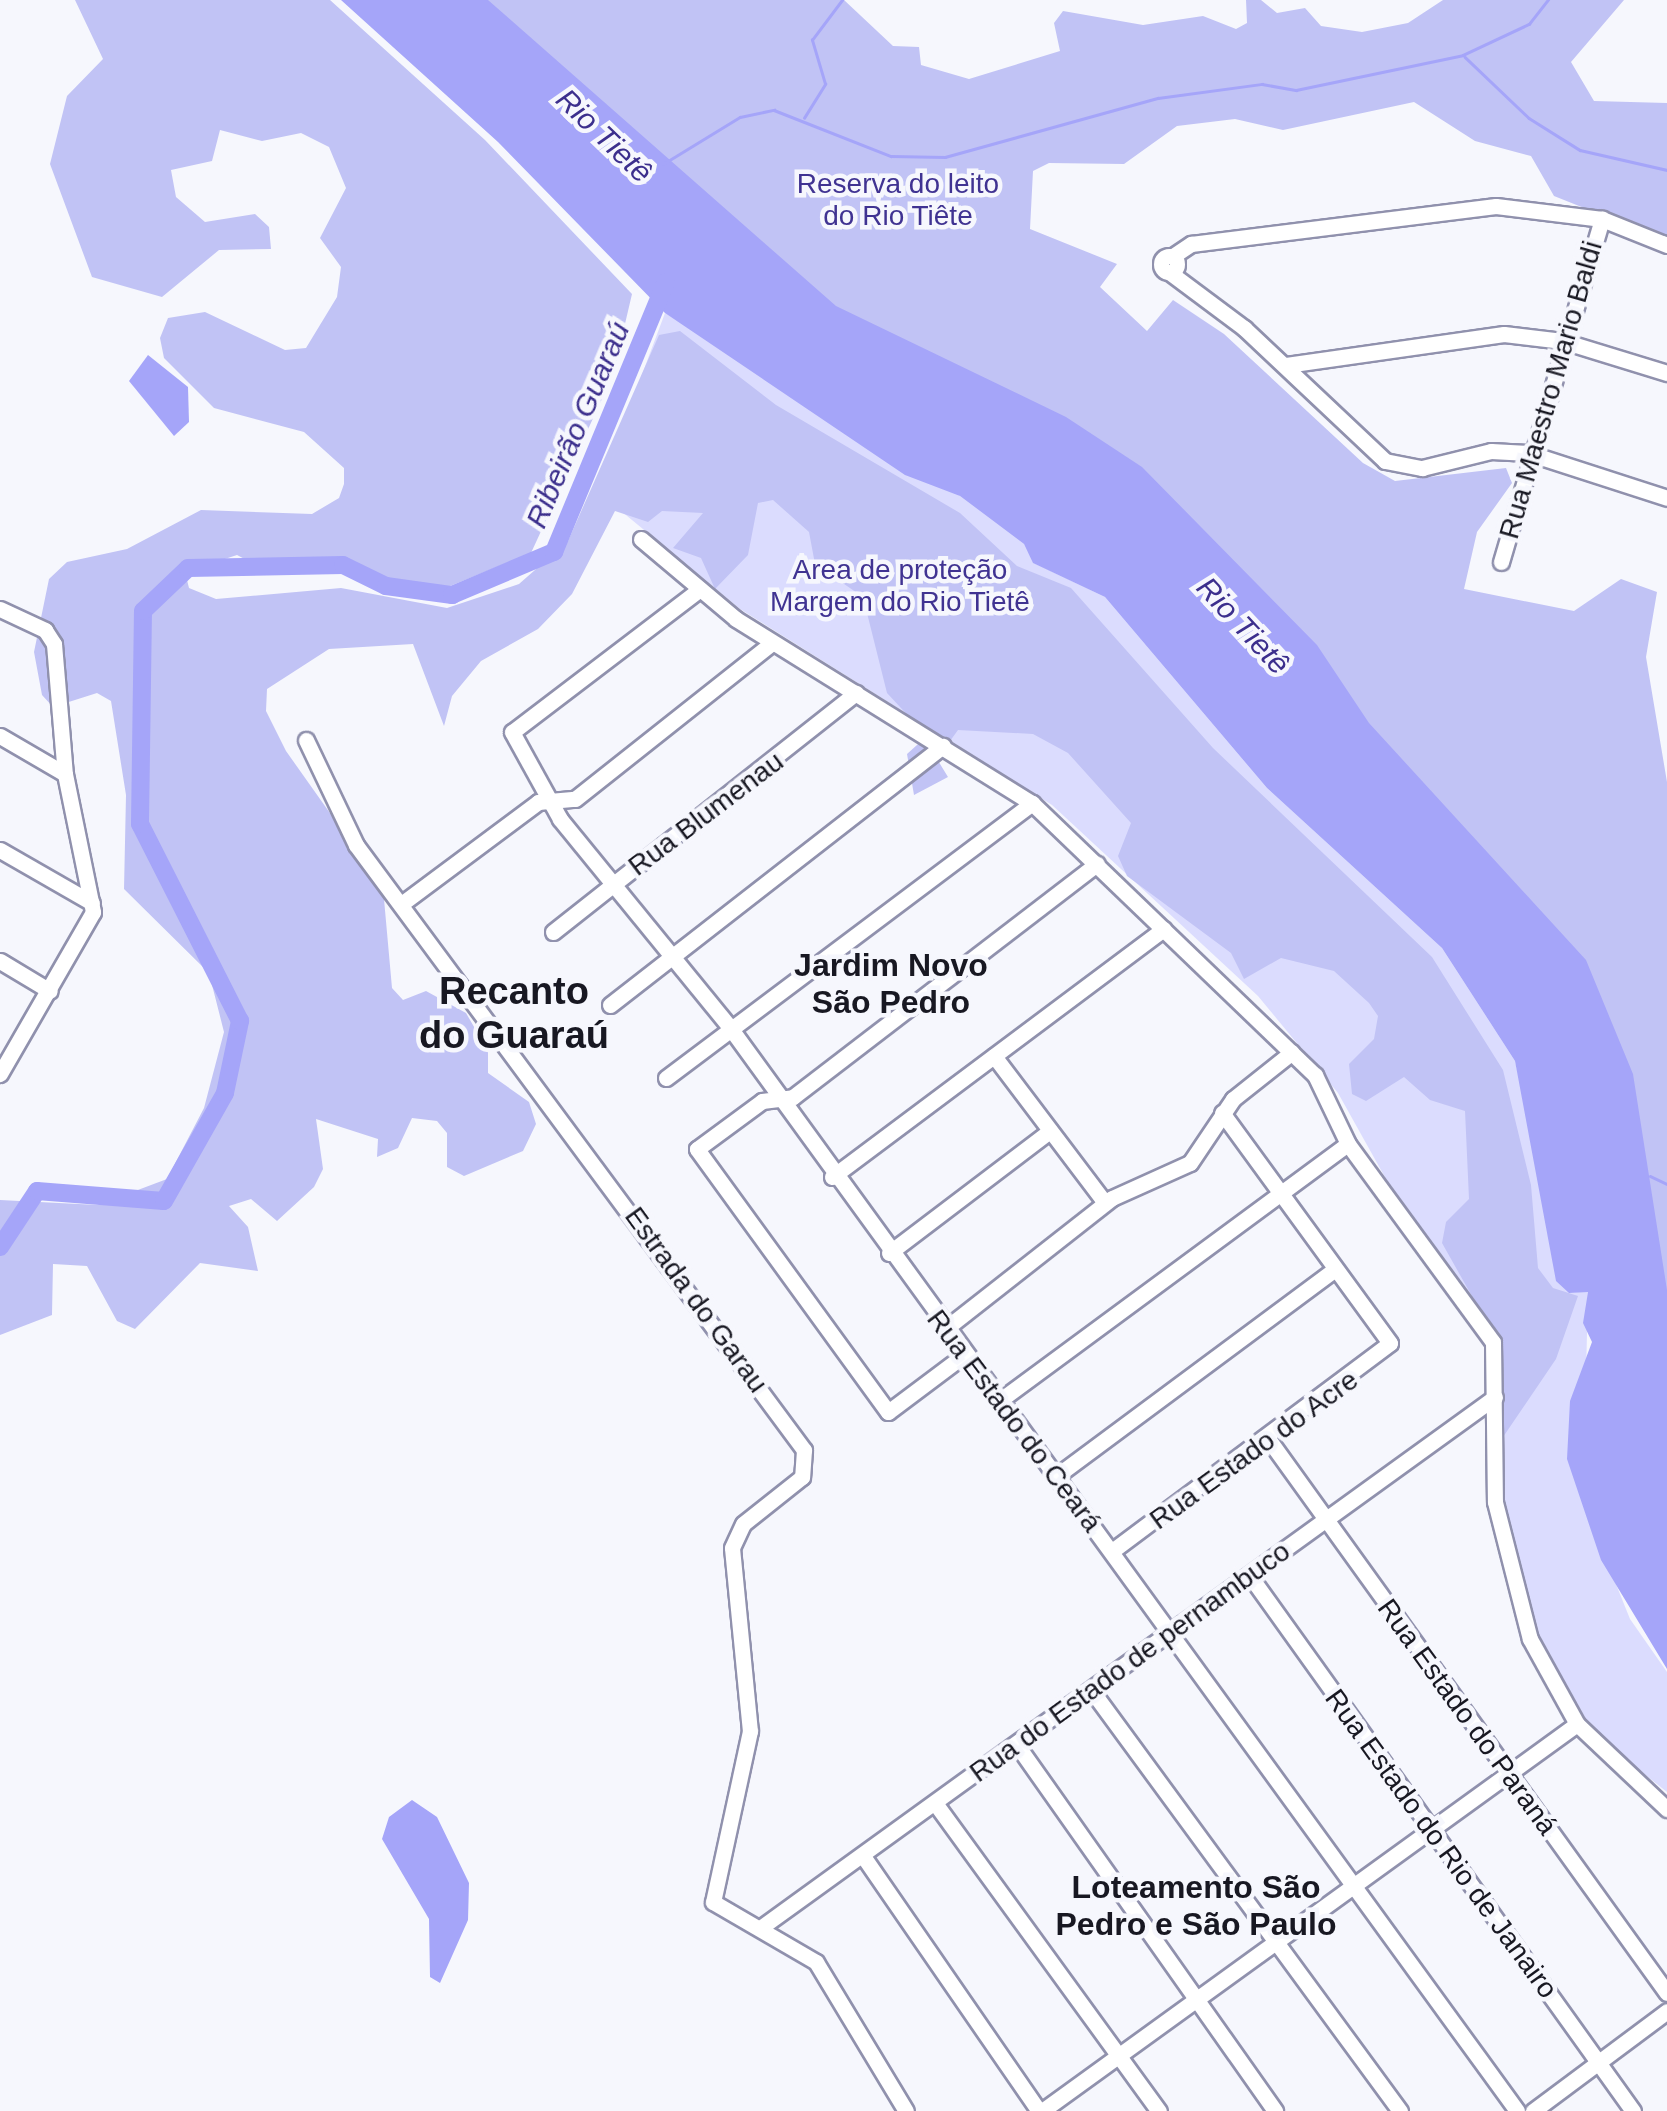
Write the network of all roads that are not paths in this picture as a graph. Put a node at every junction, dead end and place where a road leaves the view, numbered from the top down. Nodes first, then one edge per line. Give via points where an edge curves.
1 (1602, 219) junction
2 (1667, 245) edge
3 (1563, 341) junction
4 (1286, 366) junction
5 (1667, 373) edge
6 (1528, 453) junction
7 (1667, 498) edge
8 (641, 539) dead end
9 (1502, 562) dead end
10 (700, 589) junction
11 (0, 609) edge
12 (772, 643) junction
13 (856, 693) junction
14 (0, 736) edge
15 (306, 740) dead end
16 (944, 746) junction
17 (66, 774) junction
18 (552, 800) junction
19 (1032, 802) junction
20 (0, 850) edge
21 (1098, 864) junction
22 (614, 885) junction
23 (92, 902) junction
24 (404, 902) junction
25 (1164, 929) junction
26 (553, 932) dead end
27 (672, 957) junction
28 (0, 961) edge
29 (50, 990) junction
30 (610, 1004) dead end
31 (731, 1030) junction
32 (1292, 1052) junction
33 (994, 1056) junction
34 (0, 1073) edge
35 (666, 1078) dead end
36 (778, 1099) junction
37 (1222, 1113) junction
38 (1050, 1131) junction
39 (1348, 1144) junction
40 (832, 1177) junction
41 (1279, 1193) junction
42 (1106, 1203) junction
43 (889, 1253) junction
44 (1335, 1269) junction
45 (945, 1329) junction
46 (964, 1355) junction
47 (1496, 1397) junction
48 (999, 1401) junction
49 (1269, 1440) junction
50 (1054, 1477) junction
51 (1324, 1522) junction
52 (1112, 1552) junction
53 (1250, 1576) junction
54 (1169, 1634) junction
55 (1092, 1690) junction
56 (1578, 1724) junction
57 (1017, 1744) junction
58 (1508, 1773) junction
59 (934, 1803) junction
60 (1667, 1809) edge
61 (1430, 1829) junction
62 (863, 1856) junction
63 (1350, 1884) junction
64 (763, 1926) junction
65 (1276, 1941) junction
66 (1667, 1994) edge
67 (1196, 2000) junction
68 (1667, 2011) edge
69 (1118, 2055) junction
70 (1597, 2064) junction
71 (906, 2111) edge
72 (1041, 2111) edge
73 (1160, 2111) edge
74 (1275, 2111) edge
75 (1400, 2111) edge
76 (1517, 2111) edge
77 (1533, 2111) edge
78 (1633, 2111) edge

1 - 2 street
1 - 3 street, Rua Maestro Mario Baldi
1 - 4 street via 1496,206 1430,209 1192,244 1171,264
3 - 4 street via 1427,339
3 - 5 street
3 - 6 street, Rua Maestro Mario Baldi
4 - 6 street via 1385,461 1422,468 1491,451
6 - 7 street
6 - 9 street, Rua Maestro Mario Baldi
8 - 10 street
10 - 12 street
10 - 18 street, Rua Estado do Ceará via 512,732
11 - 17 street via 45,630 54,644
12 - 13 street
12 - 18 street via 575,800
13 - 16 street
13 - 22 street, Rua Blumenau
14 - 17 street
15 - 24 street, Estrada do Garau via 356,844
16 - 19 street
16 - 27 street
17 - 23 street
18 - 22 street, Rua Estado do Ceará
18 - 24 street
19 - 21 street
19 - 31 street
20 - 23 street
21 - 25 street
21 - 36 street via 793,1097
22 - 26 street, Rua Blumenau
22 - 27 street, Rua Estado do Ceará
23 - 29 street
24 - 64 street, Estrada do Garau via 804,1450 802,1477 743,1524 732,1548 750,1731 714,1893 720,1912
25 - 32 street
25 - 33 street
27 - 30 street
27 - 31 street, Rua Estado do Ceará
28 - 29 street
29 - 34 street
31 - 35 street
31 - 36 street, Rua Estado do Ceará
32 - 37 street
32 - 39 street via 1315,1075
33 - 38 street
33 - 40 street
36 - 40 street, Rua Estado do Ceará
36 - 46 street via 697,1149 876,1396 888,1412
37 - 41 street
37 - 42 street via 1190,1163
38 - 42 street
38 - 43 street
39 - 41 street
39 - 47 street via 1486,1326
40 - 43 street, Rua Estado do Ceará
41 - 44 street
41 - 48 street
42 - 45 street
43 - 45 street, Rua Estado do Ceará
44 - 49 street, Rua Estado do Acre via 1390,1343
44 - 50 street
45 - 46 street, Rua Estado do Ceará
46 - 48 street, Rua Estado do Ceará
47 - 51 street, Rua do Estado de pernambuco
47 - 56 street via 1495,1502 1506,1576
48 - 50 street, Rua Estado do Ceará
49 - 51 street, Rua Estado do Paraná
49 - 52 street, Rua Estado do Acre
50 - 52 street, Rua Estado do Ceará
51 - 53 street, Rua do Estado de pernambuco
51 - 58 street, Rua Estado do Paraná
52 - 54 street, Rua Estado do Ceará
53 - 54 street, Rua do Estado de pernambuco
53 - 61 street, Rua Estado do Rio de Janairo
54 - 55 street, Rua do Estado de pernambuco
54 - 63 street, Rua Estado do Ceará
55 - 57 street, Rua do Estado de pernambuco
55 - 65 street
56 - 58 street
56 - 60 street
57 - 59 street, Rua do Estado de pernambuco
57 - 67 street
58 - 61 street
58 - 66 street, Rua Estado do Paraná
59 - 62 street, Rua do Estado de pernambuco
59 - 69 street
61 - 63 street
61 - 70 street, Rua Estado do Rio de Janairo
62 - 64 street, Rua do Estado de pernambuco
62 - 72 street
63 - 65 street
63 - 76 street, Rua Estado do Ceará
64 - 71 street via 816,1962
65 - 67 street
65 - 75 street
67 - 69 street
67 - 74 street
68 - 70 street
69 - 72 street
69 - 73 street
70 - 77 street
70 - 78 street, Rua Estado do Rio de Janairo

